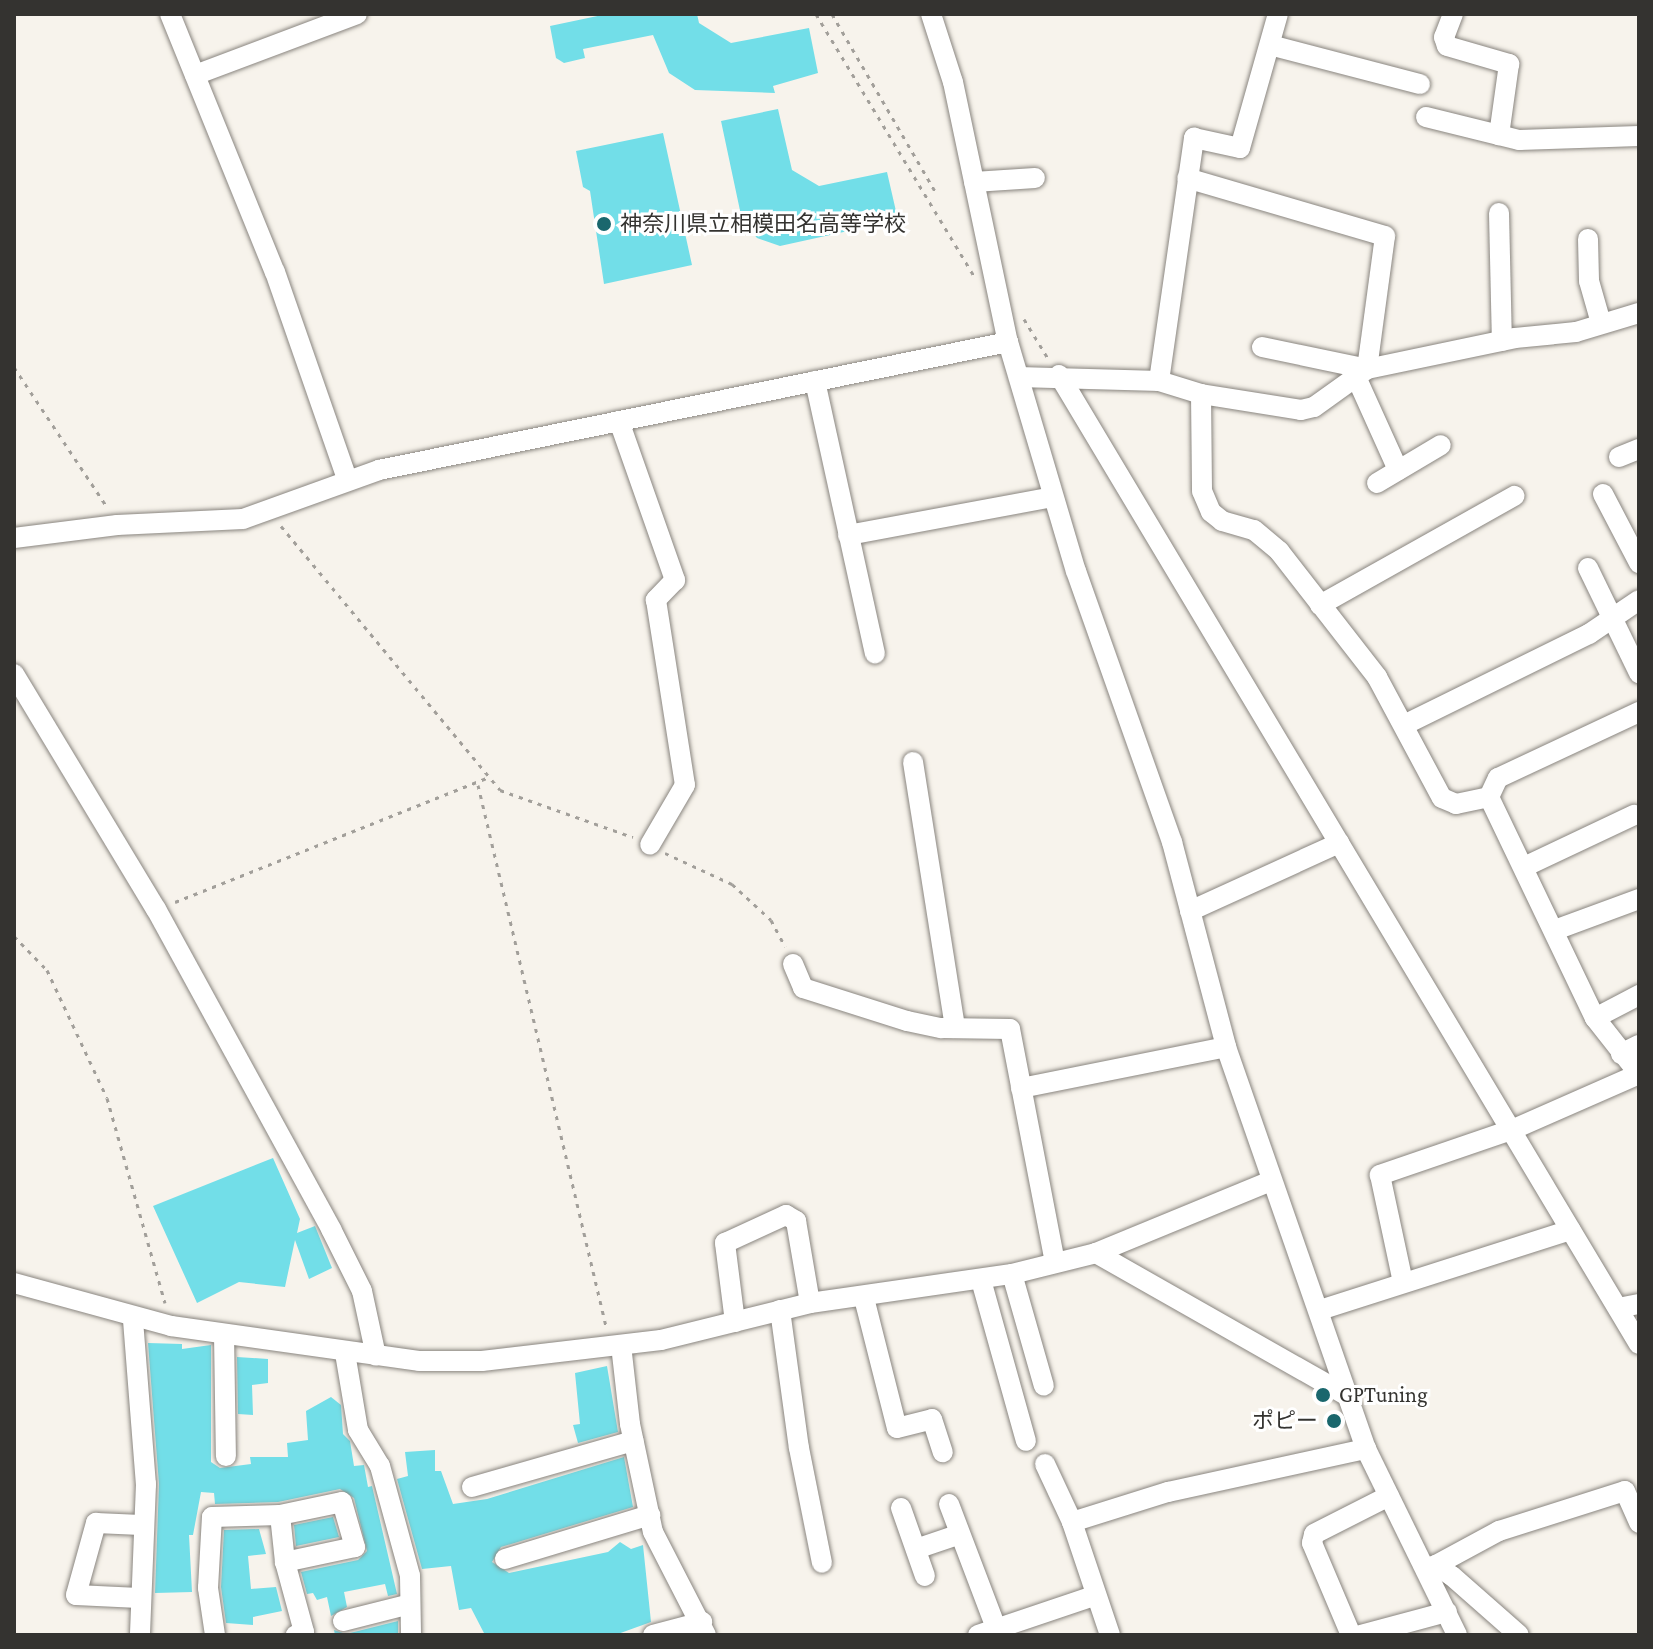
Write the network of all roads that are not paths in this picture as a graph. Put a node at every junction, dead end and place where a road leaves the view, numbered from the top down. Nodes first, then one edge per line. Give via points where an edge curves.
1 (170, 14) edge
2 (357, 14) edge
3 (931, 14) edge
4 (1278, 14) edge
5 (1453, 14) edge
6 (1270, 45) junction
7 (195, 75) junction
8 (1420, 84) dead end
9 (1426, 117) dead end
10 (1499, 135) junction
11 (1639, 136) edge
12 (1035, 178) dead end
13 (1187, 178) junction
14 (974, 182) junction
15 (1499, 213) dead end
16 (1588, 239) dead end
17 (1639, 313) edge
18 (1601, 323) junction
19 (1502, 341) junction
20 (1008, 342) junction
21 (1262, 347) dead end
22 (1362, 374) junction
23 (1059, 375) junction
24 (1019, 377) junction
25 (815, 381) junction
26 (1159, 381) junction
27 (1201, 394) junction
28 (619, 421) junction
29 (1441, 445) dead end
30 (1639, 449) edge
31 (1619, 457) dead end
32 (1398, 470) junction
33 (347, 479) junction
34 (1377, 483) dead end
35 (1603, 494) dead end
36 (1514, 496) dead end
37 (1053, 497) junction
38 (848, 535) junction
39 (14, 538) edge
40 (1639, 563) edge
41 (1588, 568) dead end
42 (1639, 600) edge
43 (1320, 605) junction
44 (1610, 616) junction
45 (875, 653) dead end
46 (1639, 673) edge
47 (14, 674) edge
48 (1639, 712) edge
49 (1404, 725) junction
50 (913, 762) dead end
51 (1489, 797) junction
52 (1634, 814) edge
53 (1339, 843) junction
54 (650, 845) road end
55 (1524, 867) junction
56 (1639, 899) edge
57 (1190, 911) junction
58 (1555, 930) junction
59 (793, 964) road end
60 (1639, 995) edge
61 (1595, 1018) junction
62 (955, 1028) junction
63 (1226, 1047) junction
64 (1630, 1050) edge
65 (1639, 1074) edge
66 (1021, 1088) junction
67 (1514, 1129) junction
68 (1271, 1181) junction
69 (1571, 1230) junction
70 (1096, 1253) junction
71 (1055, 1263) junction
72 (1012, 1274) junction
73 (981, 1280) junction
74 (1403, 1282) junction
75 (14, 1283) edge
76 (864, 1298) junction
77 (810, 1303) junction
78 (1639, 1304) edge
79 (1618, 1308) junction
80 (780, 1310) junction
81 (1320, 1310) junction
82 (133, 1320) junction
83 (735, 1322) junction
84 (224, 1334) junction
85 (1639, 1344) edge
86 (616, 1346) junction
87 (345, 1353) junction
88 (376, 1356) junction
89 (1044, 1386) dead end
90 (1344, 1394) junction
91 (634, 1441) junction
92 (1026, 1441) dead end
93 (1366, 1449) junction
94 (943, 1452) dead end
95 (226, 1456) dead end
96 (1045, 1464) dead end
97 (472, 1487) dead end
98 (1389, 1496) junction
99 (949, 1504) dead end
100 (901, 1508) dead end
101 (280, 1515) junction
102 (650, 1515) junction
103 (1072, 1522) junction
104 (1639, 1523) edge
105 (141, 1525) junction
106 (960, 1534) junction
107 (916, 1549) junction
108 (505, 1559) dead end
109 (285, 1562) junction
110 (822, 1563) dead end
111 (1431, 1568) junction
112 (925, 1576) dead end
113 (1094, 1596) junction
114 (139, 1598) junction
115 (410, 1604) junction
116 (1447, 1612) junction
117 (343, 1621) dead end
118 (704, 1629) edge
119 (987, 1632) edge
120 (140, 1635) edge
121 (215, 1635) edge
122 (296, 1635) edge
123 (411, 1635) edge
124 (653, 1635) edge
125 (1110, 1635) edge
126 (1351, 1635) edge
127 (1361, 1635) edge
128 (1457, 1635) edge
129 (1519, 1635) edge

1 - 7 street
2 - 7 street
3 - 14 street via 953,82
4 - 6 street
5 - 10 street via 1444,37 1447,46 1509,64
6 - 8 street
6 - 13 street via 1240,148 1194,138
7 - 33 street via 275,272
9 - 10 street
10 - 11 street via 1519,140
12 - 14 street
13 - 22 street via 1385,236
13 - 26 street
14 - 20 street
15 - 19 street
16 - 18 street via 1589,281
17 - 18 street
18 - 19 street via 1576,332
19 - 22 street
20 - 24 street
20 - 25 street
21 - 22 street
22 - 27 street via 1301,410
22 - 32 street
23 - 24 street
23 - 26 street
23 - 53 street
24 - 37 street
25 - 28 street
25 - 38 street
26 - 27 street
27 - 43 street via 1202,491 1211,512 1222,521 1254,530 1279,551
28 - 33 street
28 - 54 street via 675,580 656,600 685,785
29 - 32 street
30 - 31 street
32 - 34 street
33 - 39 street via 269,514
35 - 40 street
36 - 43 street
37 - 38 street
37 - 57 street via 1172,842
38 - 45 street
41 - 44 street
42 - 44 street
43 - 49 street via 1377,677
44 - 46 street
44 - 49 street via 1589,634
47 - 88 street via 156,909 356,1279
48 - 51 street via 1498,778
49 - 51 street via 1442,798 1456,804
50 - 62 street
51 - 55 street
52 - 55 street
53 - 57 street
53 - 67 street
55 - 58 street
56 - 58 street
57 - 63 street
58 - 61 street
59 - 62 street via 803,988 907,1021
60 - 61 street
61 - 64 street
62 - 66 street via 1010,1029
63 - 66 street
63 - 68 street
64 - 65 street
65 - 67 street
66 - 71 street
67 - 69 street
67 - 74 street via 1380,1175
68 - 70 street
68 - 81 street
69 - 74 street
69 - 79 street
70 - 71 street
70 - 90 street
71 - 72 street
72 - 73 street
72 - 89 street
73 - 76 street
73 - 92 street
74 - 81 street
75 - 82 street
76 - 77 street
76 - 94 street via 897,1428 932,1419
77 - 80 street
77 - 83 street via 796,1221 786,1215 725,1243
78 - 79 street
79 - 85 street
80 - 83 street
80 - 110 street
81 - 90 street
82 - 84 street
82 - 105 street via 146,1484
83 - 86 street
84 - 87 street
84 - 95 street
86 - 88 street via 482,1361
86 - 91 street
87 - 88 street
87 - 115 street via 358,1430 380,1466 410,1576
90 - 93 street
91 - 97 street
91 - 102 street
93 - 98 street
93 - 103 street via 1168,1492
96 - 103 street
98 - 111 street
98 - 126 street via 1314,1534 1312,1543
99 - 106 street
100 - 107 street
101 - 109 street
101 - 109 street via 342,1502 355,1547
101 - 121 street via 212,1517 208,1588
102 - 108 street
102 - 118 street via 662,1557 680,1575
103 - 113 street
104 - 111 street via 1625,1491 1499,1531
105 - 114 street
105 - 114 street via 96,1523 76,1595
106 - 107 street
106 - 119 street
107 - 112 street
109 - 122 street via 304,1632
111 - 116 street
111 - 129 street
113 - 119 street
113 - 125 street
114 - 120 street
115 - 117 street
115 - 123 street
116 - 127 street
116 - 128 street
118 - 124 street

